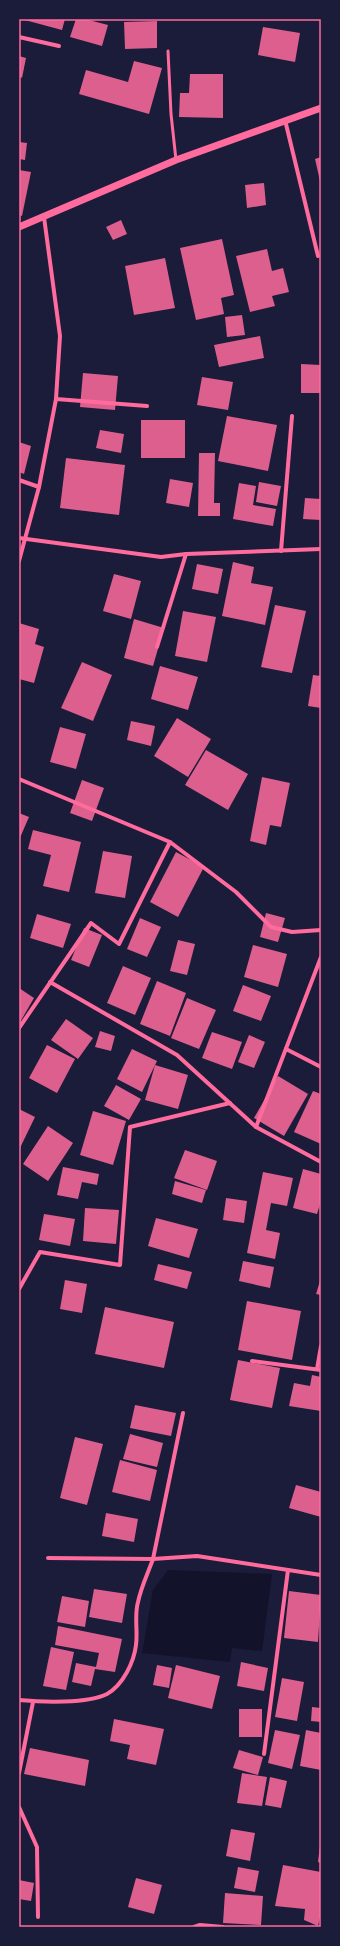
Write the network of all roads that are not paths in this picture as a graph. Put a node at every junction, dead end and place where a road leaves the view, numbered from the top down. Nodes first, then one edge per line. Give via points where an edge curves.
1 (19, 37) edge
2 (59, 46) dead end
3 (168, 51) dead end
4 (321, 108) edge
5 (285, 120) junction
6 (176, 160) junction
7 (44, 217) junction
8 (19, 227) edge
9 (318, 256) dead end
10 (56, 399) junction
11 (147, 406) dead end
12 (292, 416) dead end
13 (19, 480) edge
14 (39, 487) junction
15 (19, 538) edge
16 (26, 539) junction
17 (321, 549) edge
18 (281, 551) junction
19 (186, 554) junction
20 (19, 561) edge
21 (157, 647) dead end
22 (19, 779) edge
23 (170, 842) junction
24 (321, 930) edge
25 (321, 957) edge
26 (50, 982) junction
27 (19, 1028) edge
28 (286, 1049) junction
29 (321, 1067) edge
30 (230, 1103) junction
31 (256, 1127) junction
32 (321, 1162) edge
33 (19, 1289) edge
34 (321, 1346) edge
35 (252, 1361) dead end
36 (319, 1370) edge
37 (183, 1413) dead end
38 (48, 1558) dead end
39 (153, 1559) junction
40 (288, 1570) junction
41 (321, 1575) edge
42 (19, 1700) edge
43 (33, 1702) junction
44 (264, 1754) dead end
45 (19, 1773) edge
46 (19, 1807) edge
47 (38, 1917) dead end
48 (194, 1927) edge
49 (223, 1927) edge

1 - 2 street
3 - 6 lane
4 - 5 street
5 - 6 street
5 - 9 street
6 - 7 street
7 - 8 street
7 - 10 street via 60,336
10 - 11 street
10 - 14 street
12 - 18 street
13 - 14 street
14 - 16 street
15 - 16 street
16 - 19 street via 161,557
16 - 20 street
17 - 18 street
18 - 19 street
19 - 21 street
22 - 23 street
23 - 24 street via 236,892 271,927 292,932
23 - 26 street via 119,944 91,923
25 - 28 street
26 - 27 street
26 - 30 street via 176,1055
28 - 29 street
28 - 31 street
30 - 31 street
30 - 33 street via 130,1127 120,1265 40,1252
31 - 32 street
34 - 36 street
35 - 36 street
37 - 39 street
38 - 39 street
39 - 40 street via 197,1556
39 - 43 street via 137,1603 136,1646 130,1666 119,1684 107,1694 92,1698
40 - 41 street
40 - 44 street
42 - 43 street
43 - 45 street
46 - 47 street via 37,1847
48 - 49 street

